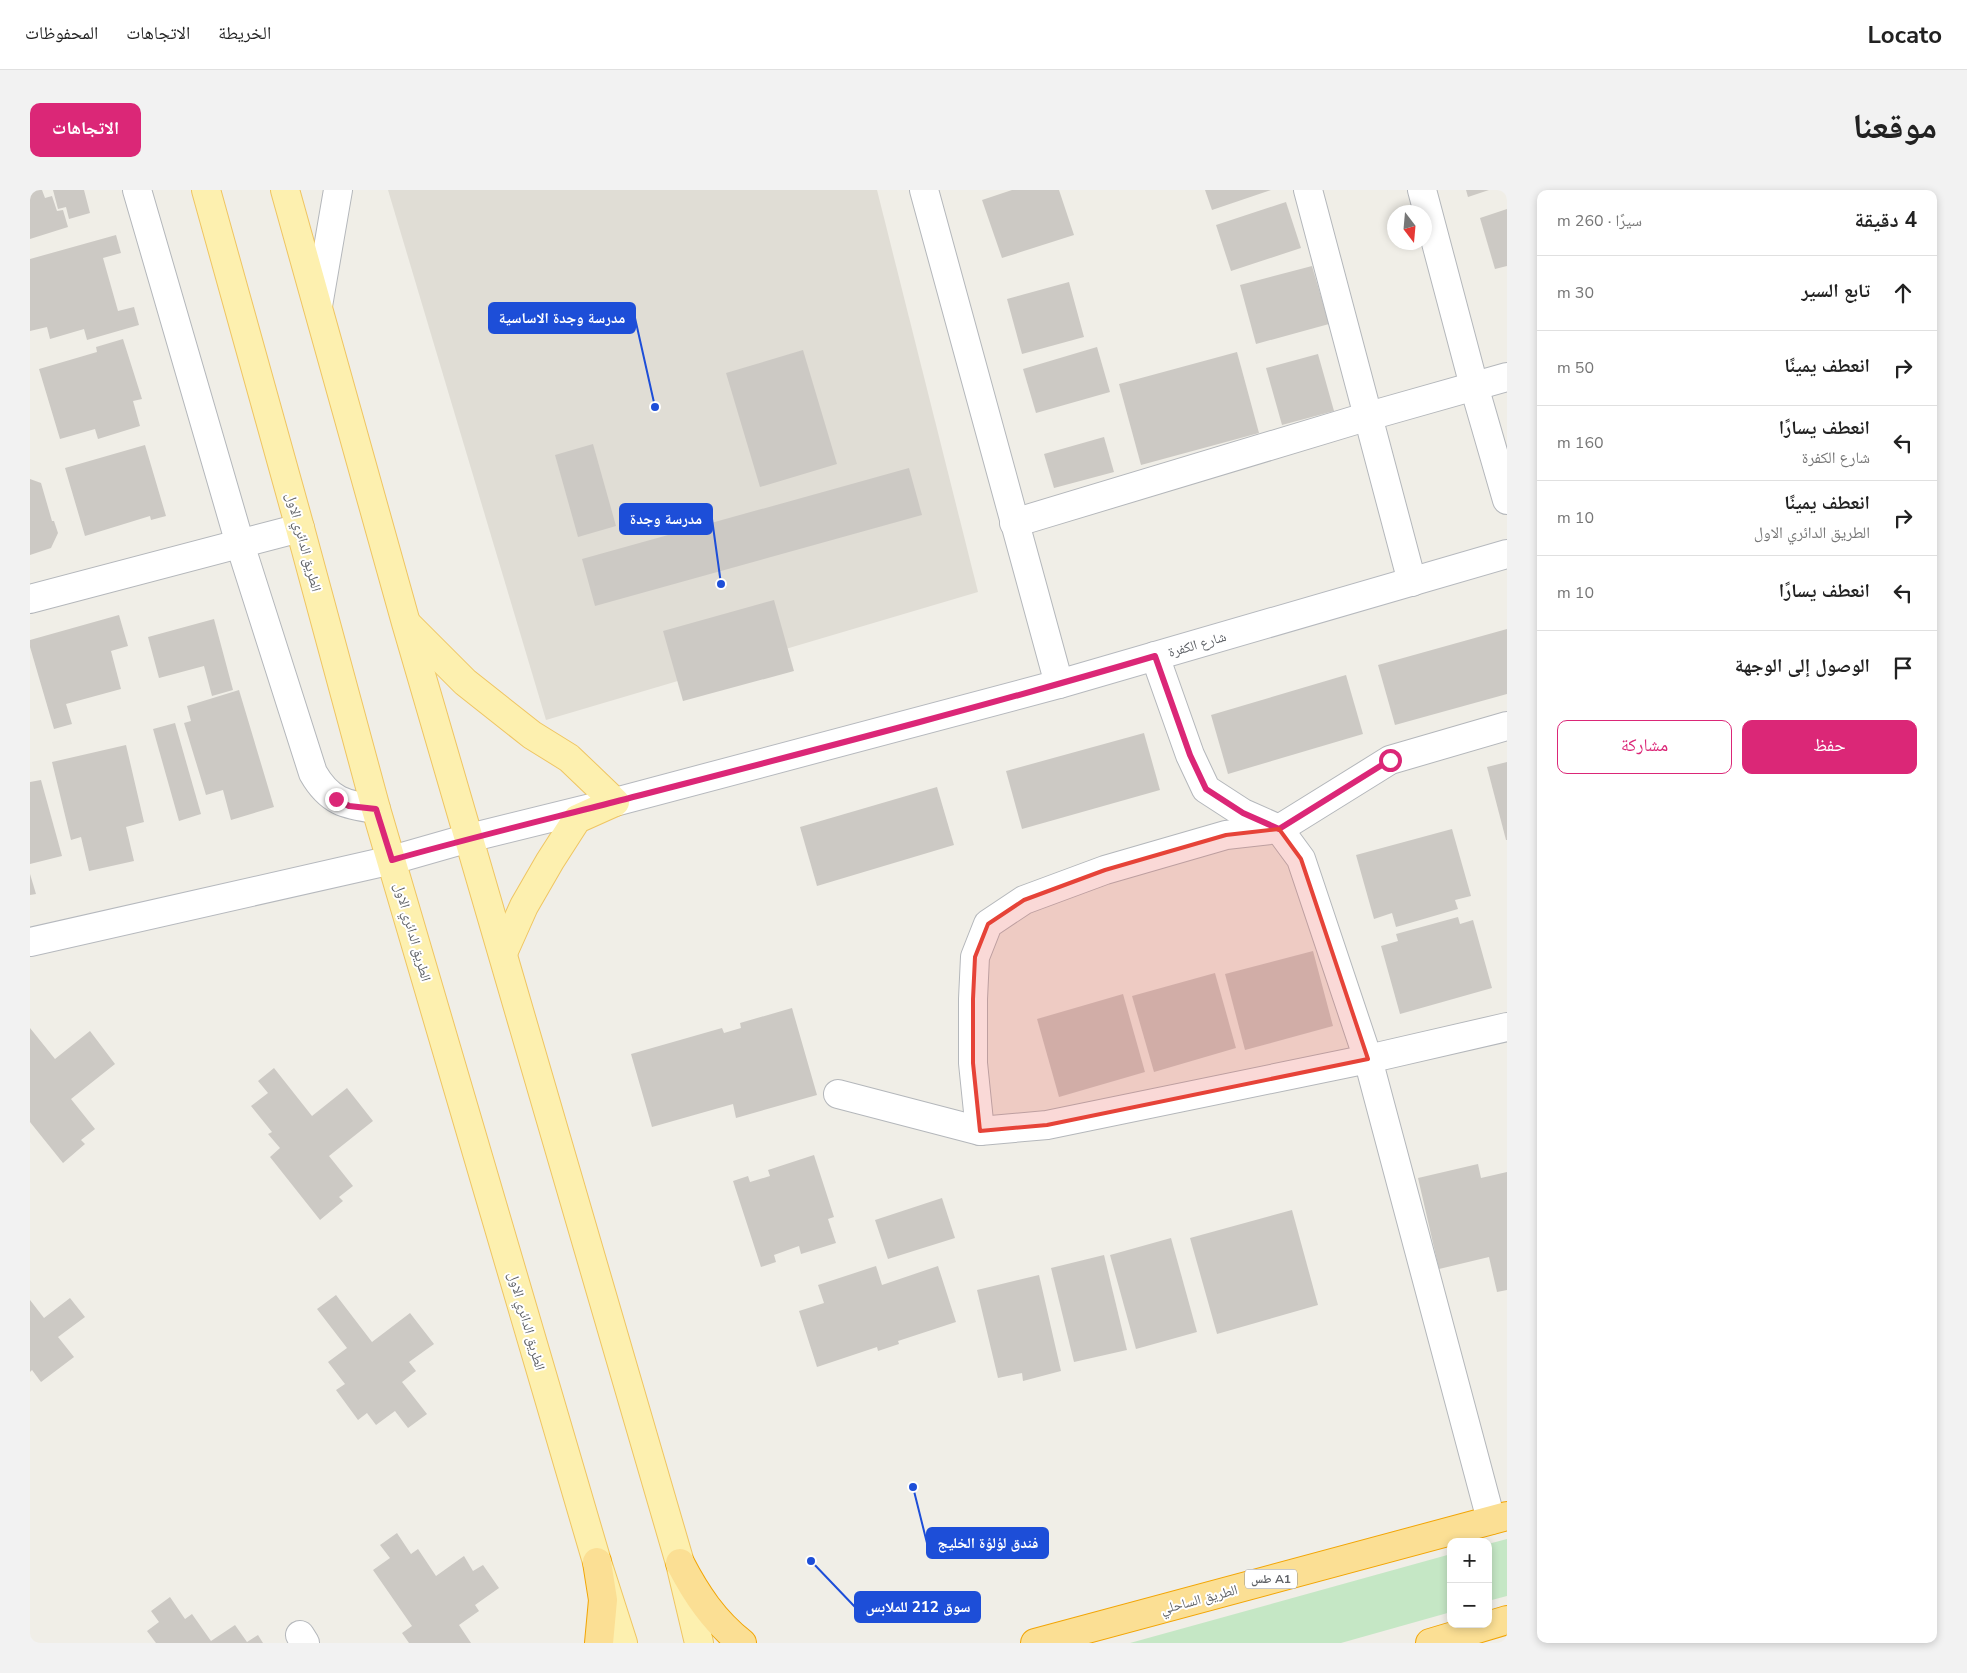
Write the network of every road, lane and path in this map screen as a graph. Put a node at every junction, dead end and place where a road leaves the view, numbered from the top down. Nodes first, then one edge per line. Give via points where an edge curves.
1 (136, 190) edge
2 (206, 190) edge
3 (285, 190) edge
4 (338, 190) edge
5 (924, 190) edge
6 (1308, 190) edge
7 (1422, 190) edge
8 (318, 306) junction
9 (1507, 377) edge
10 (1474, 386) junction
11 (1369, 416) junction
12 (1507, 500) edge
13 (1014, 523) junction
14 (300, 528) junction
15 (240, 544) junction
16 (1507, 554) edge
17 (1412, 582) junction
18 (30, 599) edge
19 (406, 623) junction
20 (1155, 656) junction
21 (1059, 684) junction
22 (1507, 726) edge
23 (614, 802) junction
24 (376, 809) junction
25 (1279, 829) junction
26 (469, 838) junction
27 (392, 860) junction
28 (30, 942) edge
29 (503, 953) junction
30 (1507, 1027) edge
31 (1368, 1059) junction
32 (838, 1094) dead end
33 (980, 1130) junction
34 (1499, 1518) edge
35 (597, 1562) junction
36 (680, 1563) junction
37 (1507, 1620) edge
38 (599, 1643) edge
39 (623, 1643) edge
40 (699, 1643) edge
41 (742, 1643) edge
42 (1035, 1643) edge
43 (1430, 1643) edge

1 - 15 street
2 - 14 main road, الطريق الدائري الاول
3 - 8 main road
4 - 8 street
5 - 13 street
6 - 11 street
7 - 10 street
8 - 19 main road
9 - 10 street
10 - 11 street
10 - 12 street
11 - 13 street
11 - 17 street
13 - 21 street
14 - 15 street
14 - 24 main road, الطريق الدائري الاول
15 - 18 street
15 - 24 street via 313,773 336,799 349,806
16 - 17 street, شارع الكفرة
17 - 20 street, شارع الكفرة
19 - 23 main road via 465,682 532,735 569,758
19 - 26 main road
20 - 21 street, شارع الكفرة
20 - 25 street via 1190,755 1206,789 1243,813
21 - 23 street, شارع الكفرة
22 - 25 street via 1390,760
23 - 26 street, شارع الكفرة
23 - 29 main road via 577,819 524,906
24 - 27 main road, الطريق الدائري الاول
25 - 31 street via 1301,859
25 - 33 street via 1226,835 1105,870 1024,900 988,924 975,957 973,999 973,1063
26 - 27 street, شارع الكفرة
26 - 29 main road
27 - 28 street, شارع الكفرة
27 - 35 main road, الطريق الدائري الاول
29 - 36 main road
30 - 31 street
31 - 33 street via 1047,1125
31 - 34 street
32 - 33 street
34 - 42 highway, الطريق الساحلي / طس A1
35 - 38 highway via 602,1600
35 - 39 main road, الطريق الدائري الاول
36 - 40 main road
36 - 41 highway via 693,1590 711,1614
37 - 43 highway

